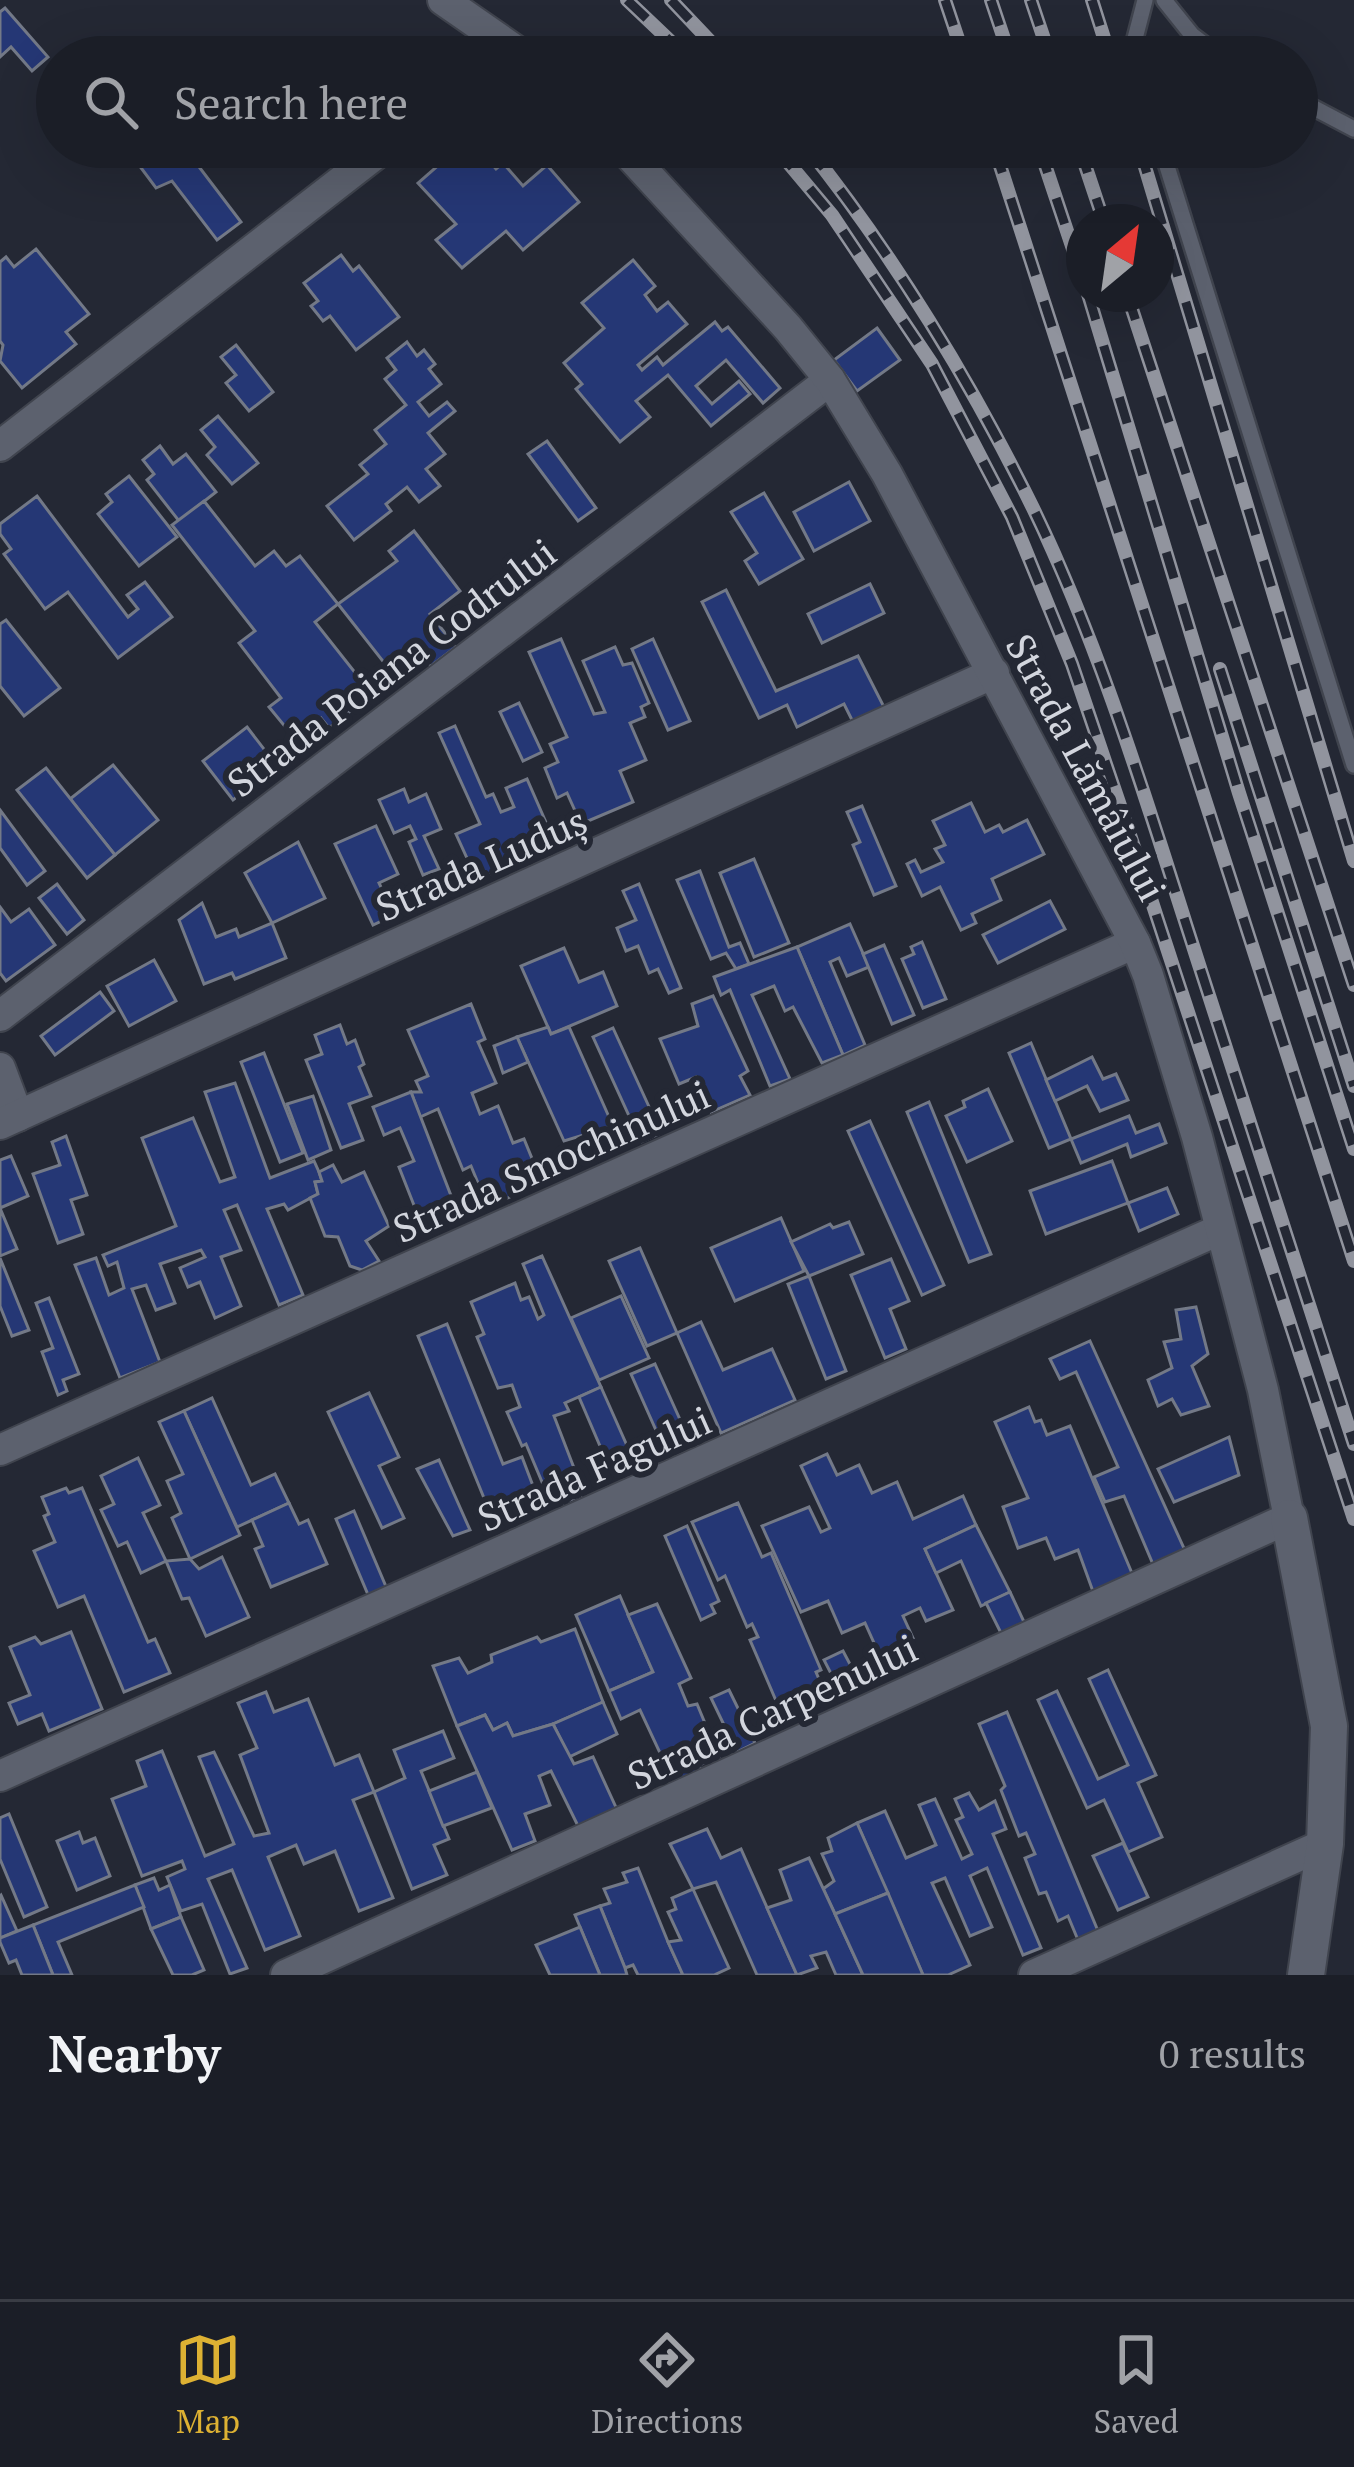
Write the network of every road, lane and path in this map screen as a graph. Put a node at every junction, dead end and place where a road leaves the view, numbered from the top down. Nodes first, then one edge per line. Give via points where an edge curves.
1 (443, 0) edge
2 (1144, 0) edge
3 (1164, 0) edge
4 (490, 36) edge
5 (1138, 36) edge
6 (1195, 36) edge
7 (1318, 110) edge
8 (1354, 129) edge
9 (358, 168) edge
10 (642, 168) edge
11 (1168, 168) edge
12 (830, 380) junction
13 (0, 446) edge
14 (994, 673) junction
15 (1354, 765) edge
16 (1135, 943) junction
17 (0, 1016) edge
18 (0, 1068) edge
19 (9, 1120) edge
20 (1219, 1230) junction
21 (0, 1450) edge
22 (1289, 1518) junction
23 (0, 1776) edge
24 (1325, 1844) junction
25 (286, 1975) edge
26 (1034, 1975) edge
27 (1306, 1975) edge

1 - 4 street
2 - 5 lane
3 - 6 lane
7 - 8 lane
9 - 13 street
10 - 12 street, Strada Lămâiului
11 - 15 lane
12 - 14 street, Strada Lămâiului
12 - 17 street, Strada Poiana Codrului
14 - 16 street, Strada Lămâiului
14 - 19 street, Strada Luduș
16 - 20 street, Strada Lămâiului
16 - 21 street, Strada Smochinului
18 - 19 street
20 - 22 street, Strada Lămâiului
20 - 23 street, Strada Fagului
22 - 24 street via 1329,1726
22 - 25 street, Strada Carpenului
24 - 26 street
24 - 27 street

